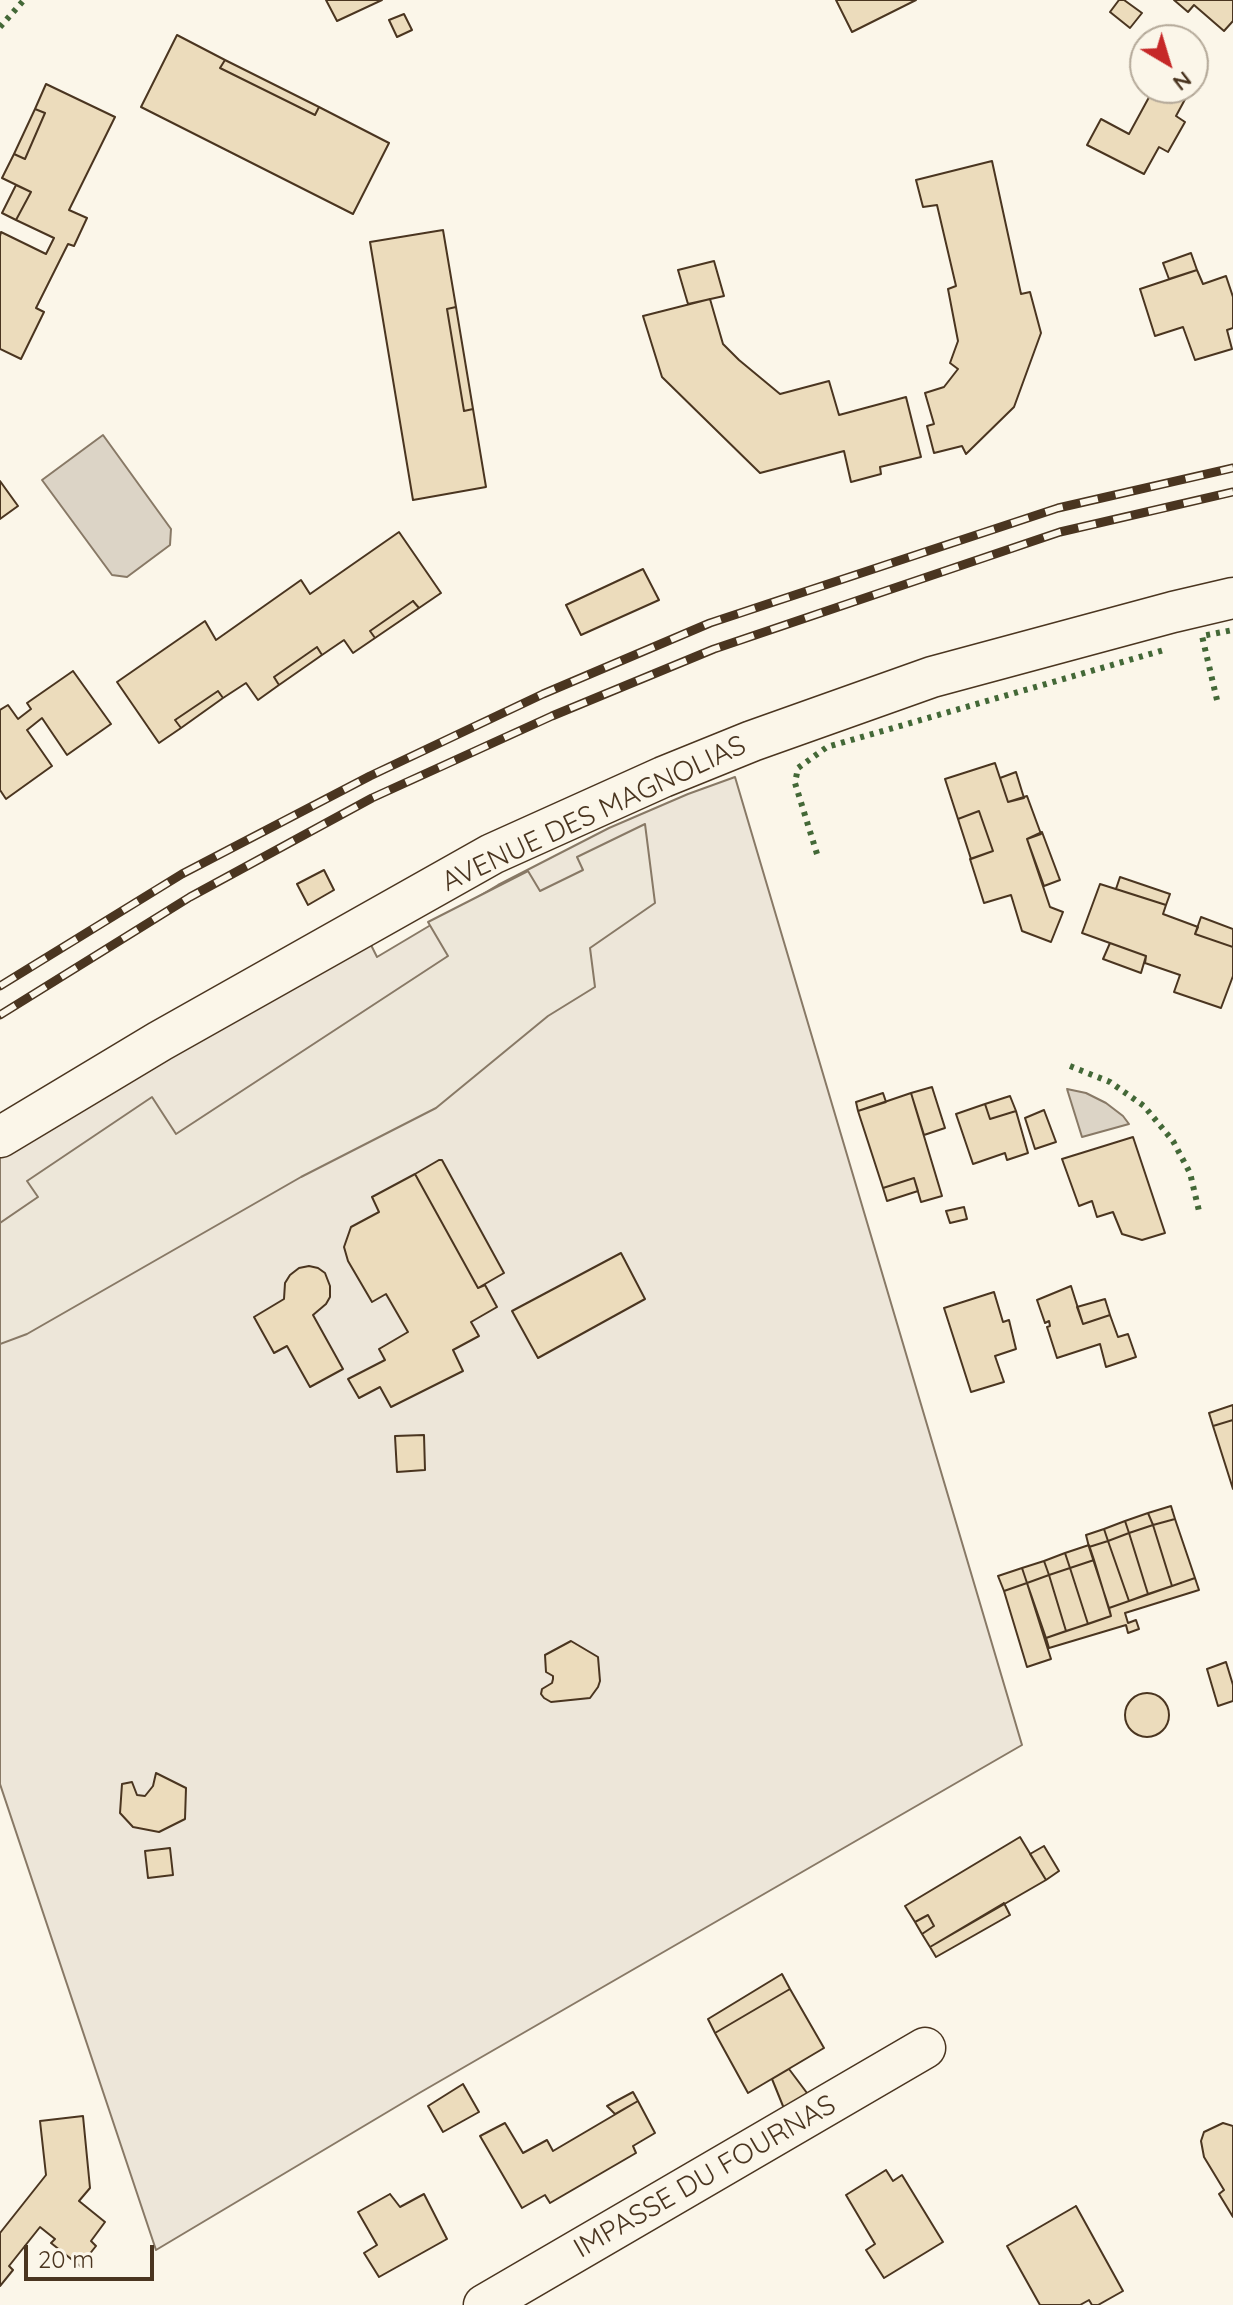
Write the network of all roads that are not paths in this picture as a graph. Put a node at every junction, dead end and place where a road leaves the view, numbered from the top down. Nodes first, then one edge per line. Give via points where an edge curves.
1 (1233, 598) edge
2 (0, 1137) edge
3 (925, 2048) dead end
4 (484, 2305) edge

1 - 2 street, AVENUE DES MAGNOLIAS via 932,677 663,777 492,854
3 - 4 street, IMPASSE DU FOURNAS

